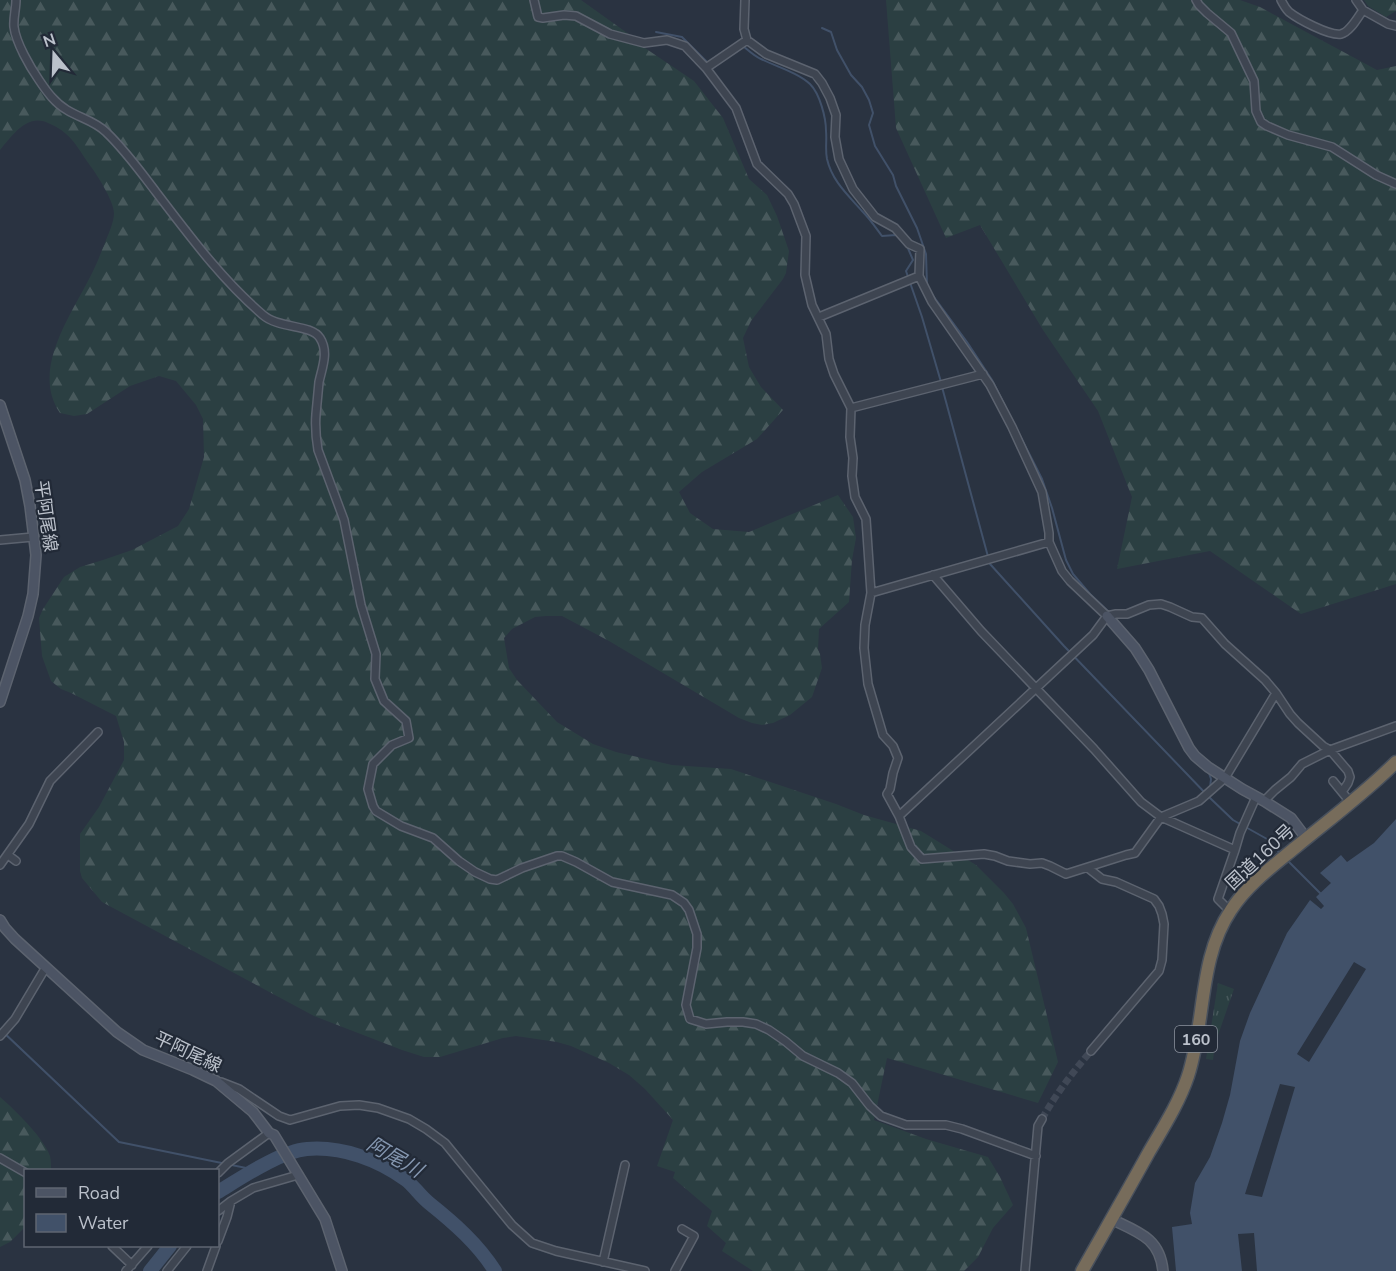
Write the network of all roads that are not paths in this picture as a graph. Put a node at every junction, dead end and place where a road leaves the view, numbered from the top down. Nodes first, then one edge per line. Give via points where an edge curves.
1 (16, 0) edge
2 (534, 0) edge
3 (746, 0) edge
4 (1196, 0) edge
5 (1281, 0) edge
6 (1356, 0) edge
7 (1363, 10) junction
8 (1396, 26) edge
9 (747, 40) junction
10 (706, 68) junction
11 (1396, 184) edge
12 (919, 276) junction
13 (819, 316) junction
14 (983, 374) junction
15 (0, 405) edge
16 (851, 408) junction
17 (33, 537) junction
18 (0, 540) edge
19 (1049, 542) junction
20 (933, 575) junction
21 (871, 593) junction
22 (1107, 616) junction
23 (1035, 688) junction
24 (1276, 693) junction
25 (0, 702) edge
26 (1396, 726) edge
27 (98, 732) dead end
28 (1330, 750) junction
29 (1396, 762) edge
30 (1225, 778) junction
31 (1260, 799) junction
32 (1351, 803) junction
33 (899, 816) junction
34 (1161, 817) junction
35 (1306, 838) junction
36 (1235, 850) junction
37 (8, 855) junction
38 (16, 861) dead end
39 (0, 865) edge
40 (1088, 868) junction
41 (1230, 911) junction
42 (0, 920) edge
43 (46, 967) junction
44 (0, 1036) edge
45 (1091, 1051) tunnel mouth
46 (216, 1081) junction
47 (1042, 1119) tunnel mouth
48 (271, 1134) junction
49 (1036, 1156) junction
50 (0, 1158) edge
51 (625, 1165) dead end
52 (24, 1172) edge
53 (219, 1172) edge
54 (297, 1173) junction
55 (231, 1201) junction
56 (219, 1210) edge
57 (1111, 1219) junction
58 (682, 1229) dead end
59 (219, 1238) edge
60 (113, 1247) edge
61 (146, 1247) edge
62 (185, 1247) edge
63 (215, 1247) edge
64 (603, 1262) junction
65 (129, 1268) edge
66 (167, 1271) edge
67 (207, 1271) edge
68 (342, 1271) edge
69 (645, 1271) edge
70 (675, 1271) edge
71 (1025, 1271) edge
72 (1082, 1271) edge
73 (1163, 1271) edge

1 - 49 street via 14,26 24,55 51,97 105,131 213,266 265,317 285,326 313,331 324,345 316,416 318,450 344,520 361,605 376,654 375,679 384,701 406,721 409,738 392,745 373,764 368,789 376,812 433,838 459,861 490,879 497,880 562,855 612,882 672,895 689,910 697,934 686,1005 690,1019 706,1024 743,1022 769,1030 802,1056 852,1083 881,1116 906,1125 954,1127
2 - 10 street via 538,17 576,16 621,37 644,43 667,40 685,46
3 - 9 street
4 - 11 street via 1231,33 1254,81 1256,111 1261,122 1288,135 1332,147
5 - 7 street via 1288,11 1308,24 1340,34
6 - 7 street
7 - 8 street
9 - 10 street
9 - 12 street via 766,54 815,74 822,83 836,115 839,159 853,189 875,217 920,249
10 - 13 street via 736,108 757,164 794,204 806,236 808,290
12 - 13 street
12 - 14 street via 932,302
13 - 16 street via 834,374
14 - 16 street
14 - 19 street via 1042,492
15 - 17 main road, 平阿尾線 via 25,480
16 - 21 street via 852,476 855,497 866,519
17 - 18 street
17 - 25 main road, 平阿尾線 via 33,594
19 - 20 street
19 - 22 street via 1062,571
20 - 21 street
20 - 23 street
21 - 33 street via 864,648 868,684 883,735 898,758 887,794
22 - 23 street via 1093,635
22 - 24 street via 1161,604 1202,618
22 - 30 main road via 1149,670 1189,748
23 - 33 street
23 - 34 street via 1141,802
24 - 28 street via 1290,714
24 - 30 street
26 - 28 street
27 - 37 street via 50,781
28 - 31 street via 1302,764
28 - 32 street via 1348,771 1350,777 1348,783 1342,792 1333,780
29 - 32 highway, 国道160号 / 160
30 - 31 main road
30 - 34 street via 1199,801
31 - 35 main road via 1291,818
31 - 36 street via 1248,811
32 - 35 highway, 国道160号 / 160
33 - 40 street via 911,847 922,859 984,854 1008,861 1042,863 1066,874
34 - 36 street
34 - 40 street via 1135,853
35 - 41 highway, 国道160号 / 160
36 - 41 street via 1218,899
37 - 38 street
37 - 39 street
40 - 45 street via 1102,879 1154,899 1164,924 1159,971
41 - 57 highway, 国道160号 / 160 via 1205,977 1188,1075 1175,1107
42 - 43 main road, 平阿尾線
43 - 44 street via 15,1019
43 - 46 main road, 平阿尾線 via 117,1032 143,1050
46 - 48 main road, 平阿尾線 via 253,1112
46 - 64 street via 239,1089 290,1120 340,1106 359,1105 409,1119 445,1143 512,1225 532,1243
47 - 49 street
48 - 53 street
48 - 54 main road, 平阿尾線
49 - 71 street
50 - 52 street
51 - 64 street
54 - 55 street via 253,1188
54 - 68 main road, 平阿尾線 via 325,1220
55 - 56 street
55 - 59 street
57 - 72 highway, 国道160号 / 160
57 - 73 main road via 1156,1245
58 - 70 street via 694,1236
60 - 65 street
61 - 65 street
62 - 66 street
63 - 67 street
64 - 69 street

